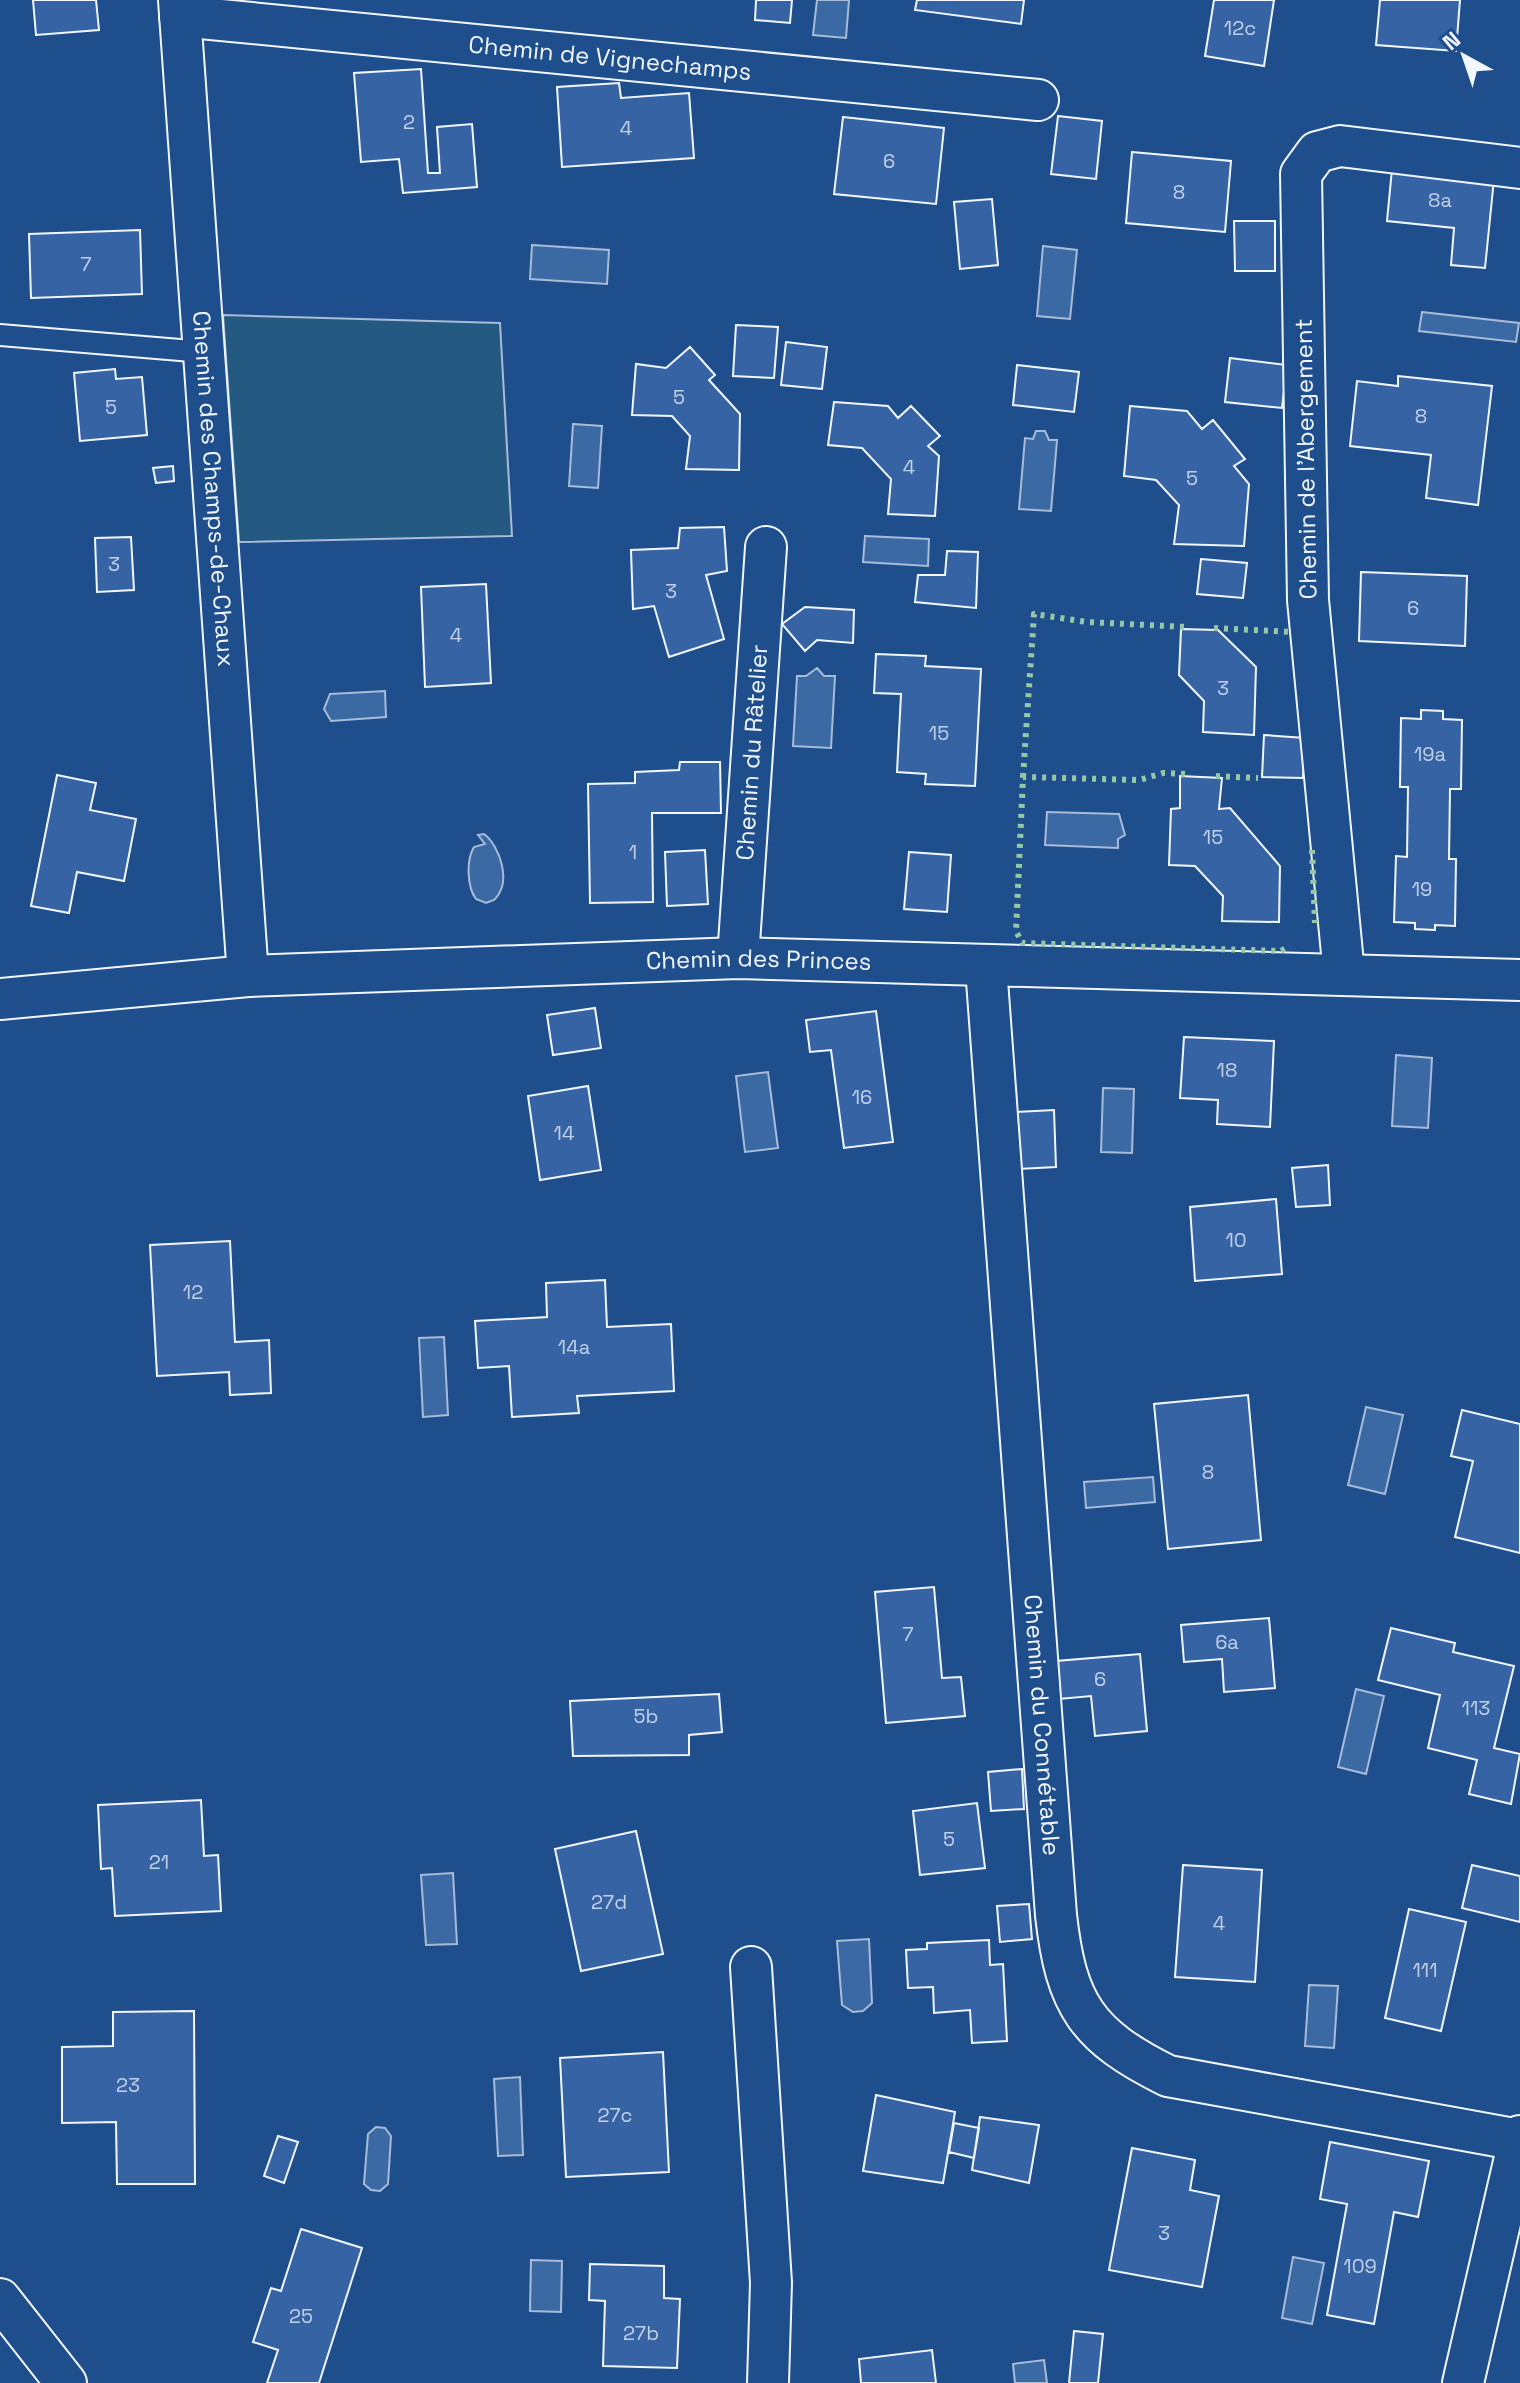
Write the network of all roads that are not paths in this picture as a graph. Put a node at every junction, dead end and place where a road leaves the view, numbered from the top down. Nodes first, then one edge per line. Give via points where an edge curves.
1 (180, 8) edge
2 (1038, 100) dead end
3 (1520, 168) edge
4 (0, 335) edge
5 (204, 352) junction
6 (766, 547) dead end
7 (738, 958) junction
8 (986, 967) junction
9 (1344, 974) junction
10 (248, 976) junction
11 (1520, 980) edge
12 (0, 999) edge
13 (751, 1967) dead end
14 (1520, 2138) edge
15 (0, 2299) edge
16 (66, 2383) edge
17 (768, 2383) edge
18 (1463, 2383) edge

1 - 2 street, Chemin de Vignechamps
1 - 5 street, Chemin des Champs-de-Chaux
3 - 9 street, Chemin de l'Abergement via 1340,146 1317,152 1301,174 1308,600
4 - 5 lane
5 - 10 street, Chemin des Champs-de-Chaux
6 - 7 street, Chemin du Râtelier
7 - 8 street, Chemin des Princes
7 - 10 street, Chemin des Princes
8 - 9 street, Chemin des Princes
8 - 14 street, Chemin du Connétable via 1056,1915 1070,1992 1082,2013 1124,2054 1168,2076
9 - 11 street, Chemin des Princes
10 - 12 street, Chemin des Princes
13 - 17 street via 771,2283
14 - 18 street
15 - 16 street

